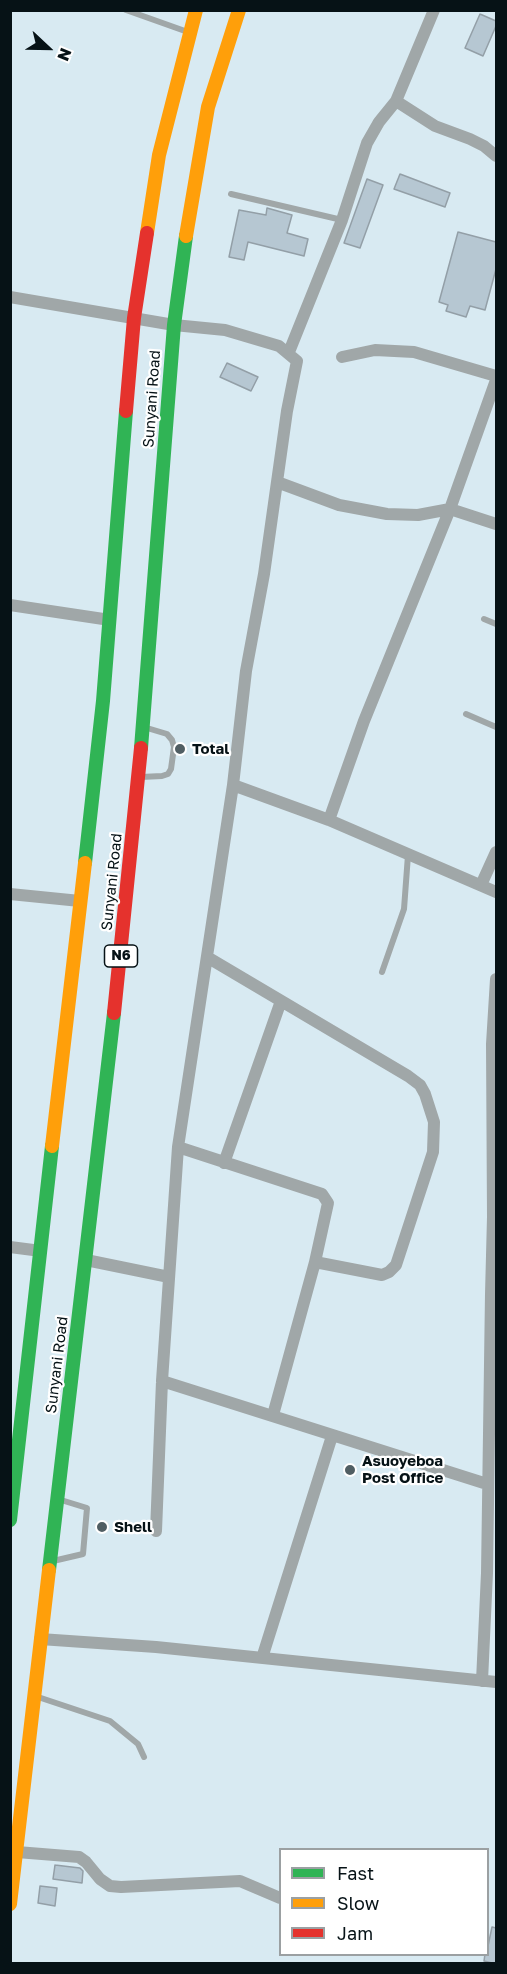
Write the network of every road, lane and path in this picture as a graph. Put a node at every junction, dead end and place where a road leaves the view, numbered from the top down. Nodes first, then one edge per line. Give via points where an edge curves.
1 (126, 10) edge
2 (195, 10) edge
3 (239, 10) edge
4 (434, 10) edge
5 (189, 32) junction
6 (396, 101) junction
7 (496, 156) edge
8 (231, 194) dead end
9 (342, 220) junction
10 (10, 297) edge
11 (134, 318) junction
12 (174, 326) junction
13 (289, 352) junction
14 (342, 357) dead end
15 (496, 378) edge
16 (277, 482) junction
17 (450, 509) junction
18 (496, 524) edge
19 (10, 605) edge
20 (484, 619) dead end
21 (110, 620) junction
22 (496, 624) edge
23 (466, 714) dead end
24 (143, 726) junction
25 (496, 727) edge
26 (139, 777) junction
27 (232, 784) junction
28 (329, 820) junction
29 (496, 852) edge
30 (408, 855) junction
31 (481, 885) junction
32 (496, 892) edge
33 (10, 894) edge
34 (80, 901) junction
35 (207, 957) junction
36 (382, 972) dead end
37 (496, 979) edge
38 (281, 1001) junction
39 (495, 1002) edge
40 (178, 1147) junction
41 (224, 1163) junction
42 (495, 1218) edge
43 (10, 1247) edge
44 (41, 1251) junction
45 (86, 1260) junction
46 (315, 1262) junction
47 (169, 1277) junction
48 (162, 1380) junction
49 (493, 1387) edge
50 (273, 1415) junction
51 (332, 1436) junction
52 (488, 1484) junction
53 (58, 1498) junction
54 (10, 1520) edge
55 (156, 1531) dead end
56 (50, 1562) junction
57 (40, 1640) junction
58 (262, 1658) junction
59 (482, 1681) junction
60 (496, 1682) edge
61 (34, 1695) junction
62 (144, 1757) dead end
63 (17, 1852) junction
64 (279, 1898) edge
65 (10, 1904) edge

1 - 5 lane
2 - 5 main road
3 - 12 main road, Sunyani Road / N6 via 208,108
4 - 6 street
5 - 11 main road via 159,155
6 - 7 street via 435,126 477,142
6 - 9 street via 367,143
8 - 9 lane
9 - 13 street
10 - 11 street
11 - 12 street
11 - 21 main road
12 - 13 street via 225,330
12 - 24 main road, Sunyani Road / N6
13 - 16 street via 297,361
14 - 15 street via 375,350 414,352
15 - 17 street
16 - 17 street via 339,505 387,514 418,515
16 - 27 street
17 - 18 street
17 - 28 street via 364,721
19 - 21 street
20 - 22 lane
21 - 34 main road
23 - 25 lane
24 - 26 main road, Sunyani Road / N6
24 - 26 lane via 167,734 174,747 168,774
26 - 45 main road, Sunyani Road / N6
27 - 28 street
27 - 35 street
28 - 30 street
29 - 31 street
30 - 31 street
30 - 36 lane via 404,909
31 - 32 street
33 - 34 street
34 - 44 main road
35 - 38 street
35 - 40 street
37 - 39 street
38 - 41 street
38 - 46 street via 420,1085 434,1122 433,1152 396,1265 382,1275
39 - 42 street
40 - 41 street
40 - 47 street
41 - 46 street via 326,1198
42 - 49 street
43 - 44 street
44 - 54 main road
45 - 47 street
45 - 53 main road, Sunyani Road / N6
46 - 50 street
47 - 48 street
48 - 50 street
48 - 55 street
49 - 52 street
50 - 51 street
51 - 52 street
51 - 58 street
52 - 59 street
53 - 56 main road, Sunyani Road / N6
53 - 56 lane via 87,1508 83,1554
56 - 57 main road, Sunyani Road / N6
57 - 58 street
57 - 61 main road, Sunyani Road / N6
58 - 59 street
59 - 60 street
61 - 62 lane via 110,1721 138,1744
61 - 63 main road, Sunyani Road / N6
63 - 64 street via 79,1857 110,1886 240,1881
63 - 65 main road, Sunyani Road / N6

